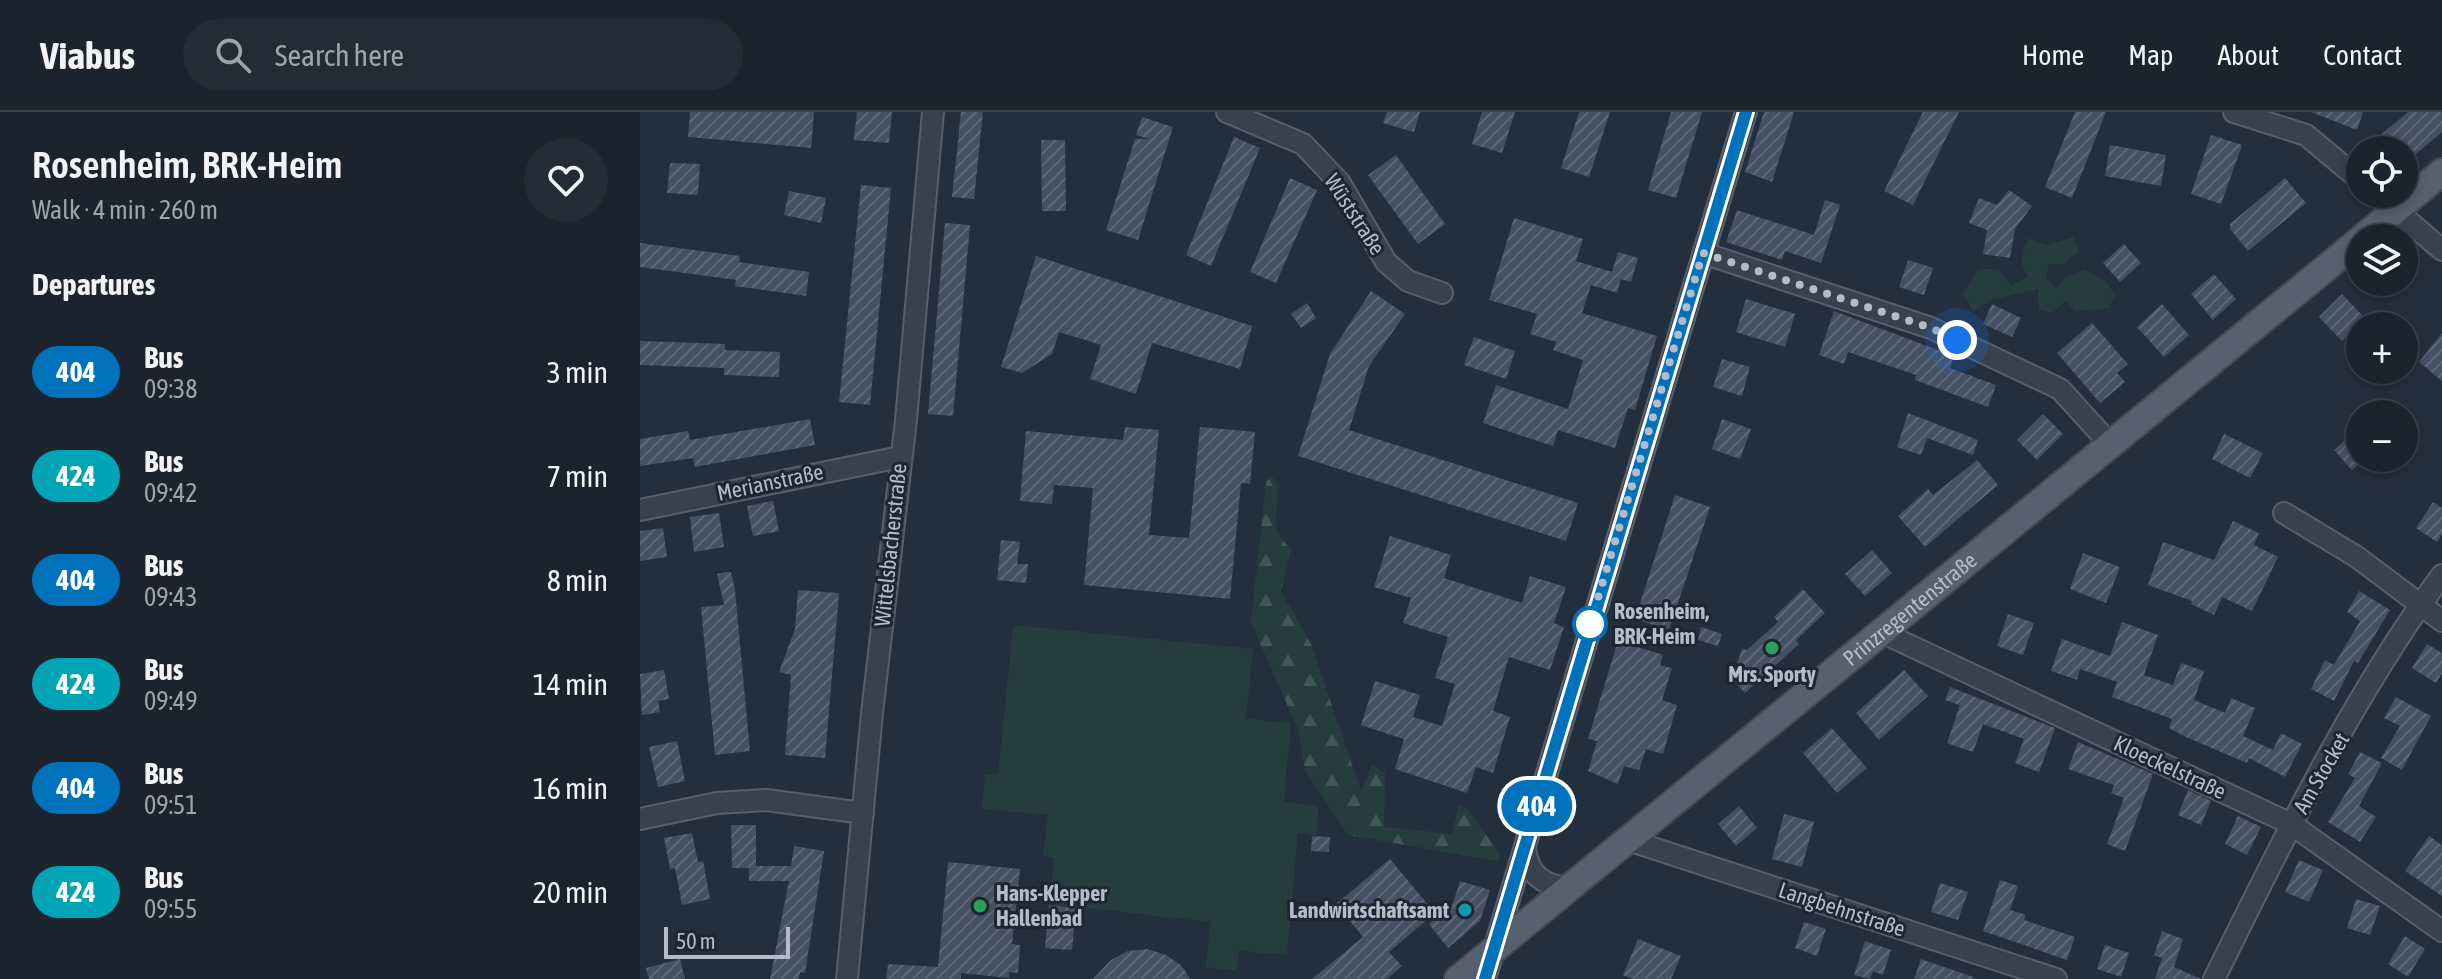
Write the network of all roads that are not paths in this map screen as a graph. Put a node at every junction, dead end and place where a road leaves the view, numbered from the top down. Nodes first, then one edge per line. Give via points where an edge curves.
1 (933, 112) edge
2 (1227, 112) edge
3 (1746, 112) edge
4 (2234, 112) edge
5 (2346, 168) edge
6 (2442, 172) edge
7 (2418, 185) edge
8 (2393, 208) edge
9 (2442, 250) edge
10 (2346, 251) edge
11 (1703, 253) junction
12 (1442, 293) dead end
13 (2110, 444) junction
14 (900, 457) junction
15 (640, 510) edge
16 (2284, 513) dead end
17 (2442, 575) edge
18 (2421, 603) junction
19 (2442, 621) edge
20 (1881, 632) junction
21 (863, 813) junction
22 (641, 815) edge
23 (2291, 824) junction
24 (1628, 840) junction
25 (1525, 848) junction
26 (1571, 887) junction
27 (2442, 931) edge
28 (1495, 949) junction
29 (847, 979) edge
30 (1458, 979) edge
31 (1485, 979) edge
32 (2056, 979) edge
33 (2214, 979) edge

1 - 14 street, Wittelsbacherstraße
2 - 12 street, Wüststraße via 1303,144 1340,183 1386,262 1408,281
3 - 11 street
4 - 5 street via 2306,135
6 - 7 main road, Prinzregentenstraße
8 - 9 street
10 - 13 main road, Prinzregentenstraße
11 - 13 street via 1931,328 2060,389
11 - 25 street
13 - 20 main road, Prinzregentenstraße
14 - 15 street, Merianstraße
14 - 21 street, Wittelsbacherstraße
16 - 18 street
17 - 18 street, Am Stocket
18 - 19 street
18 - 23 street, Am Stocket
20 - 23 street, Kloeckelstraße
20 - 24 main road, Prinzregentenstraße
21 - 22 street via 766,800
21 - 29 street, Wittelsbacherstraße
23 - 27 street, Kloeckelstraße
23 - 33 street, Am Stocket
24 - 26 main road, Prinzregentenstraße
24 - 32 street, Langbehnstraße
25 - 26 street via 1534,874 1553,886
25 - 28 street
26 - 28 main road, Prinzregentenstraße
28 - 30 main road, Prinzregentenstraße
28 - 31 street

